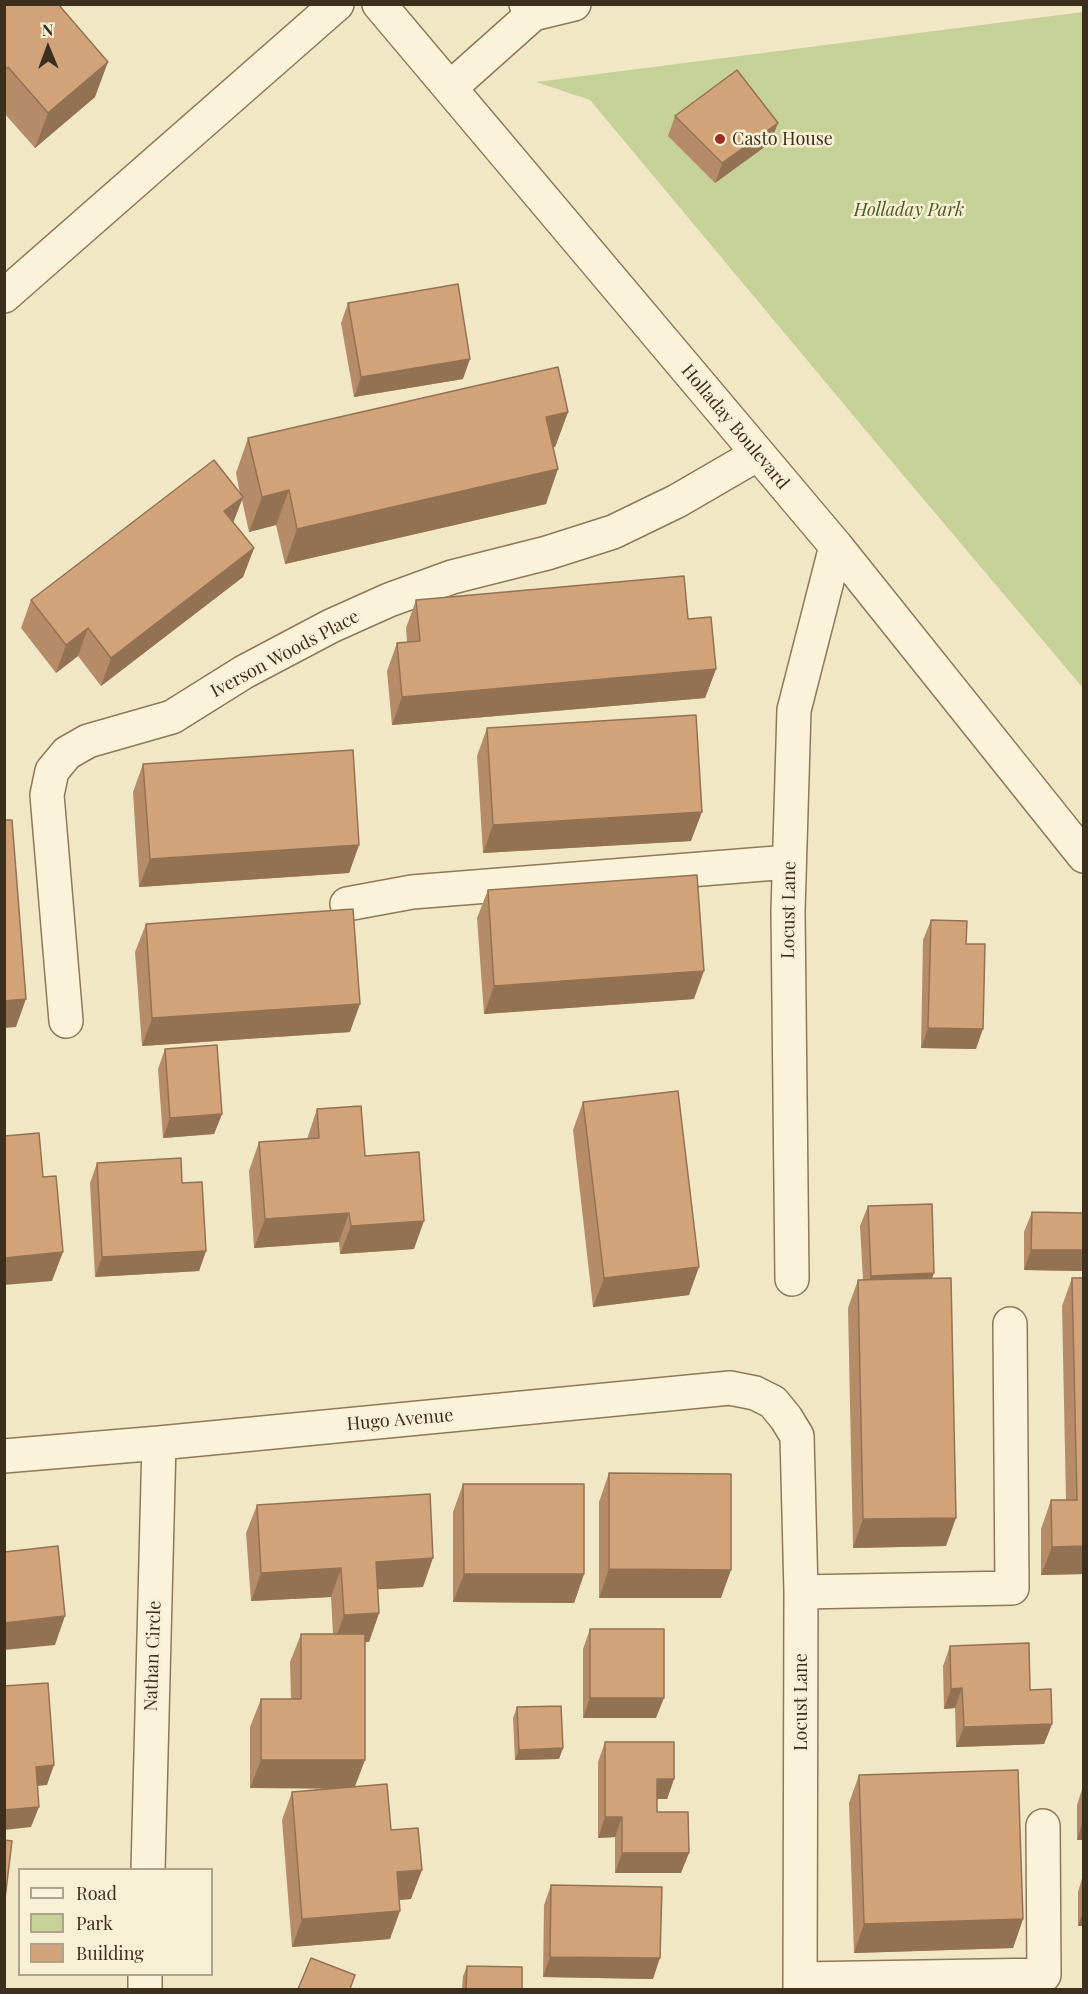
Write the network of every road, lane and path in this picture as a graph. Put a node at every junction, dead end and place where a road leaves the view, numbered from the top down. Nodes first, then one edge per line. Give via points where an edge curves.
1 (337, 4) edge
2 (379, 4) edge
3 (574, 4) edge
4 (529, 9) edge
5 (450, 88) junction
6 (4, 296) edge
7 (758, 454) junction
8 (836, 546) junction
9 (1083, 856) edge
10 (789, 862) junction
11 (346, 904) dead end
12 (66, 1021) dead end
13 (792, 1279) dead end
14 (1010, 1324) dead end
15 (786, 1418) joint
16 (159, 1443) junction
17 (4, 1455) edge
18 (801, 1592) junction
19 (1043, 1826) dead end
20 (148, 1868) edge
21 (800, 1984) edge

1 - 6 street
2 - 5 street, Holladay Boulevard
3 - 4 street
4 - 5 street
5 - 7 street, Holladay Boulevard
7 - 8 street, Holladay Boulevard
7 - 12 street, Iverson Woods Place via 677,501 613,532 452,577 389,600 244,672 172,717 88,741 67,753 52,771 47,795
8 - 9 street, Holladay Boulevard
8 - 10 street, Locust Lane via 794,710
10 - 11 street via 411,892
10 - 13 street, Locust Lane
14 - 18 street via 1012,1588
15 - 16 street, Hugo Avenue via 773,1402 730,1388
15 - 18 street, Locust Lane via 797,1436
16 - 17 street, Hugo Avenue
16 - 20 street, Nathan Circle
18 - 21 street, Locust Lane
19 - 21 street via 1044,1975

